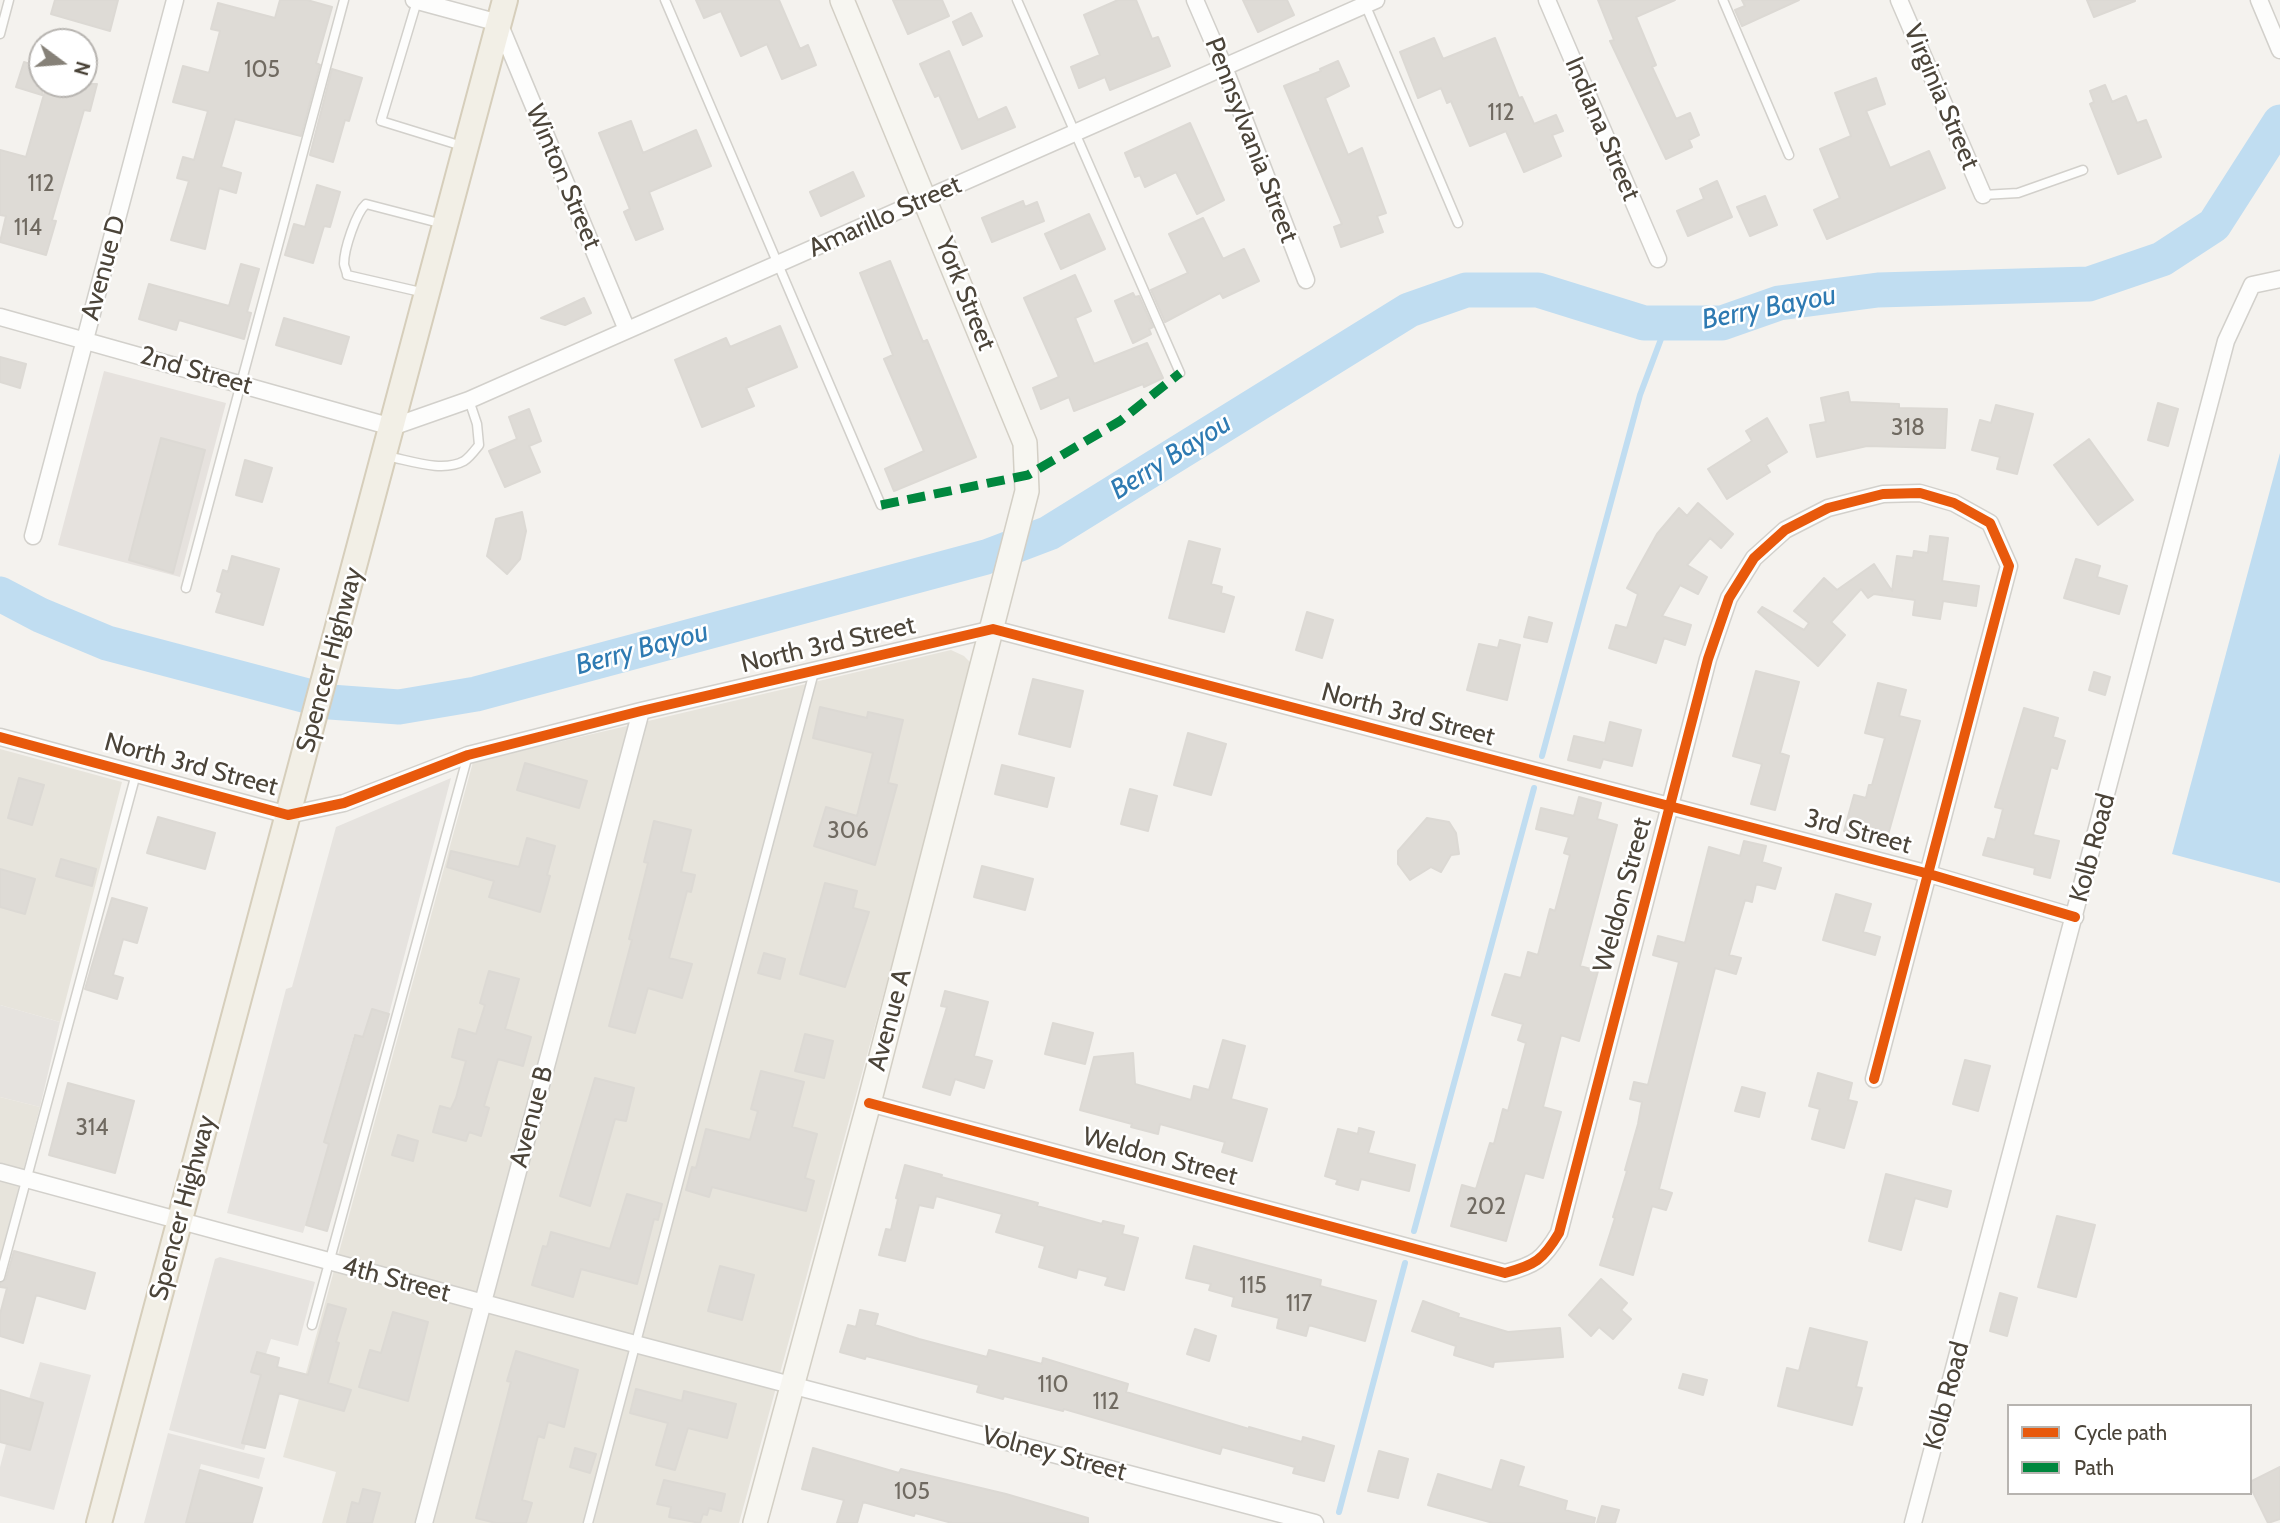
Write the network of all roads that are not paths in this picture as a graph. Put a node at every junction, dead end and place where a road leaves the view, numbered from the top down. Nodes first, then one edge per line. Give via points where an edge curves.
1 (9, 0) edge
2 (175, 0) edge
3 (344, 0) edge
4 (415, 0) edge
5 (665, 0) edge
6 (842, 0) edge
7 (1017, 0) edge
8 (1195, 0) edge
9 (1547, 0) edge
10 (1723, 0) edge
11 (1899, 0) edge
12 (2259, 1) edge
13 (1368, 2) edge
14 (502, 11) edge
15 (0, 34) edge
16 (2280, 50) edge
17 (1224, 67) junction
18 (1075, 133) junction
19 (466, 147) junction
20 (1789, 155) dead end
21 (2083, 170) dead end
22 (1983, 195) joint
23 (926, 199) junction
24 (1458, 223) dead end
25 (445, 225) junction
26 (1658, 259) dead end
27 (778, 264) junction
28 (2280, 279) edge
29 (1306, 281) dead end
30 (427, 294) junction
31 (0, 317) edge
32 (628, 330) junction
33 (85, 340) junction
34 (1180, 373) dead end
35 (241, 384) junction
36 (470, 400) junction
37 (392, 427) junction
38 (384, 455) junction
39 (881, 505) dead end
40 (33, 536) dead end
41 (186, 587) dead end
42 (1000, 597) joint
43 (993, 629) junction
44 (814, 672) junction
45 (641, 711) junction
46 (0, 737) edge
47 (468, 755) junction
48 (136, 774) junction
49 (1670, 805) junction
50 (288, 815) junction
51 (1929, 874) junction
52 (2075, 917) junction
53 (1874, 1079) dead end
54 (869, 1103) junction
55 (0, 1172) edge
56 (26, 1179) junction
57 (180, 1220) junction
58 (329, 1262) junction
59 (0, 1277) edge
60 (483, 1303) junction
61 (312, 1325) dead end
62 (635, 1344) junction
63 (792, 1385) junction
64 (99, 1523) edge
65 (424, 1523) edge
66 (588, 1523) edge
67 (755, 1523) edge
68 (1315, 1523) edge
69 (1913, 1523) edge

1 - 15 lane
2 - 33 street, Avenue D
3 - 35 lane
4 - 14 street
4 - 19 lane via 381,121
5 - 27 lane
6 - 23 street, York Street
7 - 18 lane
8 - 17 street, Pennsylvania Street
9 - 26 street, Indiana Street
10 - 20 lane
11 - 22 street, Virginia Street
12 - 16 street
13 - 17 street, Amarillo Street
13 - 24 lane
14 - 19 main road, Spencer Highway
14 - 32 street, Winton Street
17 - 18 street, Amarillo Street
17 - 29 street, Pennsylvania Street
18 - 23 street, Amarillo Street
18 - 34 lane
19 - 25 main road, Spencer Highway
21 - 22 lane via 2018,192
23 - 27 street, Amarillo Street
23 - 42 street, York Street via 1025,443 1027,491
25 - 30 main road, Spencer Highway
25 - 30 lane via 366,204 353,224 344,264 347,275
27 - 32 street, Amarillo Street
27 - 39 lane
28 - 52 street, Kolb Road via 2252,285 2226,341
30 - 37 main road, Spencer Highway
31 - 33 street, 2nd Street
32 - 36 street, Amarillo Street
33 - 35 street, 2nd Street
33 - 40 street, Avenue D
35 - 37 street, 2nd Street
35 - 41 lane
36 - 37 street, Amarillo Street
36 - 38 lane via 479,445 466,460 440,466
37 - 38 main road, Spencer Highway
38 - 50 main road, Spencer Highway
42 - 43 street, Avenue A
43 - 44 street, North 3rd Street
43 - 49 street, North 3rd Street
43 - 54 street, Avenue A
44 - 45 street, North 3rd Street
44 - 62 lane
45 - 47 street, North 3rd Street
45 - 60 street, Avenue B
46 - 48 street, North 3rd Street
47 - 50 street, North 3rd Street via 344,803
47 - 58 lane
48 - 50 street, North 3rd Street
48 - 56 lane
49 - 51 street, 3rd Street
49 - 51 street, Weldon Street via 1712,647 1729,598 1754,558 1785,530 1828,508 1883,494 1920,493 1954,503 1990,523 2009,566
49 - 54 street, Weldon Street via 1559,1233 1547,1254 1526,1268 1505,1273
50 - 57 main road, Spencer Highway
51 - 52 street, 3rd Street
51 - 53 street, Weldon Street
52 - 69 street, Kolb Road
54 - 63 street, Avenue A
55 - 56 street, 4th Street
56 - 57 street, 4th Street
56 - 59 lane
57 - 58 street, 4th Street
57 - 64 main road, Spencer Highway
58 - 60 street, 4th Street
58 - 61 lane
60 - 62 street, 4th Street
60 - 65 street, Avenue B
62 - 63 street, 4th Street
62 - 66 lane
63 - 67 street, Avenue A
63 - 68 street, Volney Street

